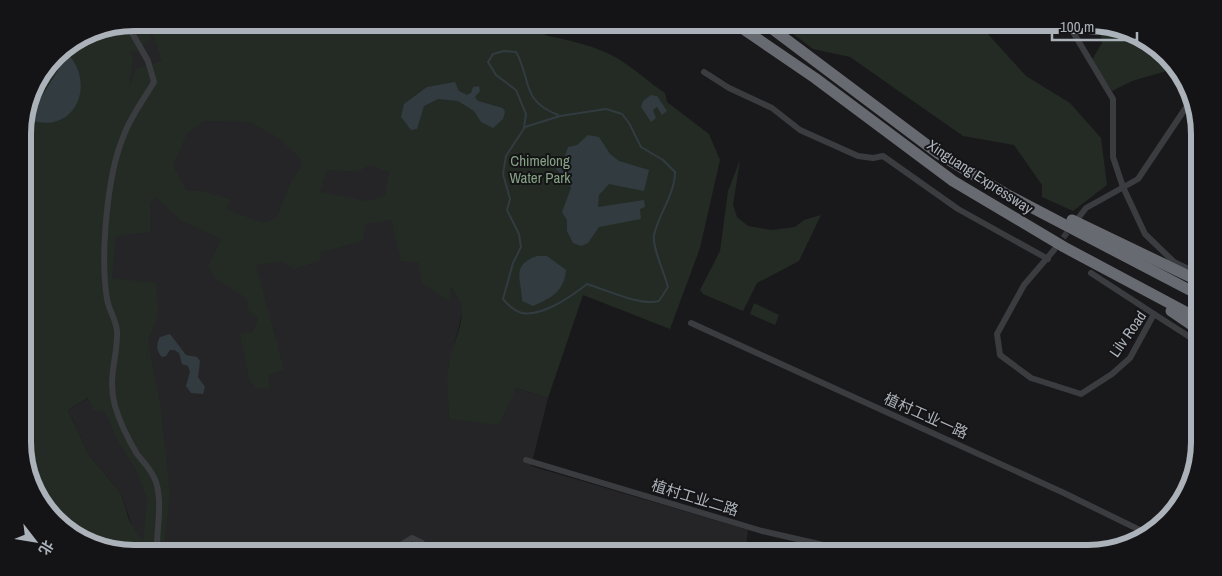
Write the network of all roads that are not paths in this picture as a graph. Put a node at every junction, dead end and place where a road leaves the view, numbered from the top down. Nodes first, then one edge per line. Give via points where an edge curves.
1 (132, 31) edge
2 (746, 31) edge
3 (775, 31) edge
4 (1072, 31) edge
5 (704, 72) dead end
6 (1186, 105) edge
7 (976, 176) junction
8 (1123, 187) junction
9 (1079, 217) dead end
10 (1054, 250) tunnel mouth
11 (1048, 259) junction
12 (1191, 270) edge
13 (1091, 272) dead end
14 (1113, 274) junction
15 (1191, 277) edge
16 (1191, 291) edge
17 (1154, 314) junction
18 (1191, 314) edge
19 (691, 323) dead end
20 (1191, 325) edge
21 (1191, 338) edge
22 (526, 460) dead end
23 (1140, 530) edge
24 (157, 545) edge
25 (402, 545) edge
26 (422, 545) edge
27 (823, 545) edge

1 - 24 street via 148,61 154,82 124,135 112,185 105,267 107,300 116,320 117,333 111,375 115,405 129,441 156,482
2 - 14 highway, Xinguang Expressway via 953,181
3 - 7 highway, Xinguang Expressway via 939,154
4 - 8 street via 1113,99 1113,157
5 - 11 street via 772,108 800,130 858,156 883,156 958,210
6 - 8 street via 1138,179
7 - 15 highway
7 - 16 highway, Xinguang Expressway
8 - 9 street via 1086,208
8 - 12 street via 1145,234 1174,262
10 - 11 street, Lilv Road
11 - 17 street, Lilv Road via 1024,285 997,334 1000,354 1032,378 1081,394 1130,358
13 - 17 street
14 - 18 highway, Xinguang Expressway
14 - 20 highway
17 - 21 street, Lilv Road
19 - 23 street, 植村工业一路
22 - 27 street, 植村工业二路 via 762,531
25 - 26 street via 412,538

